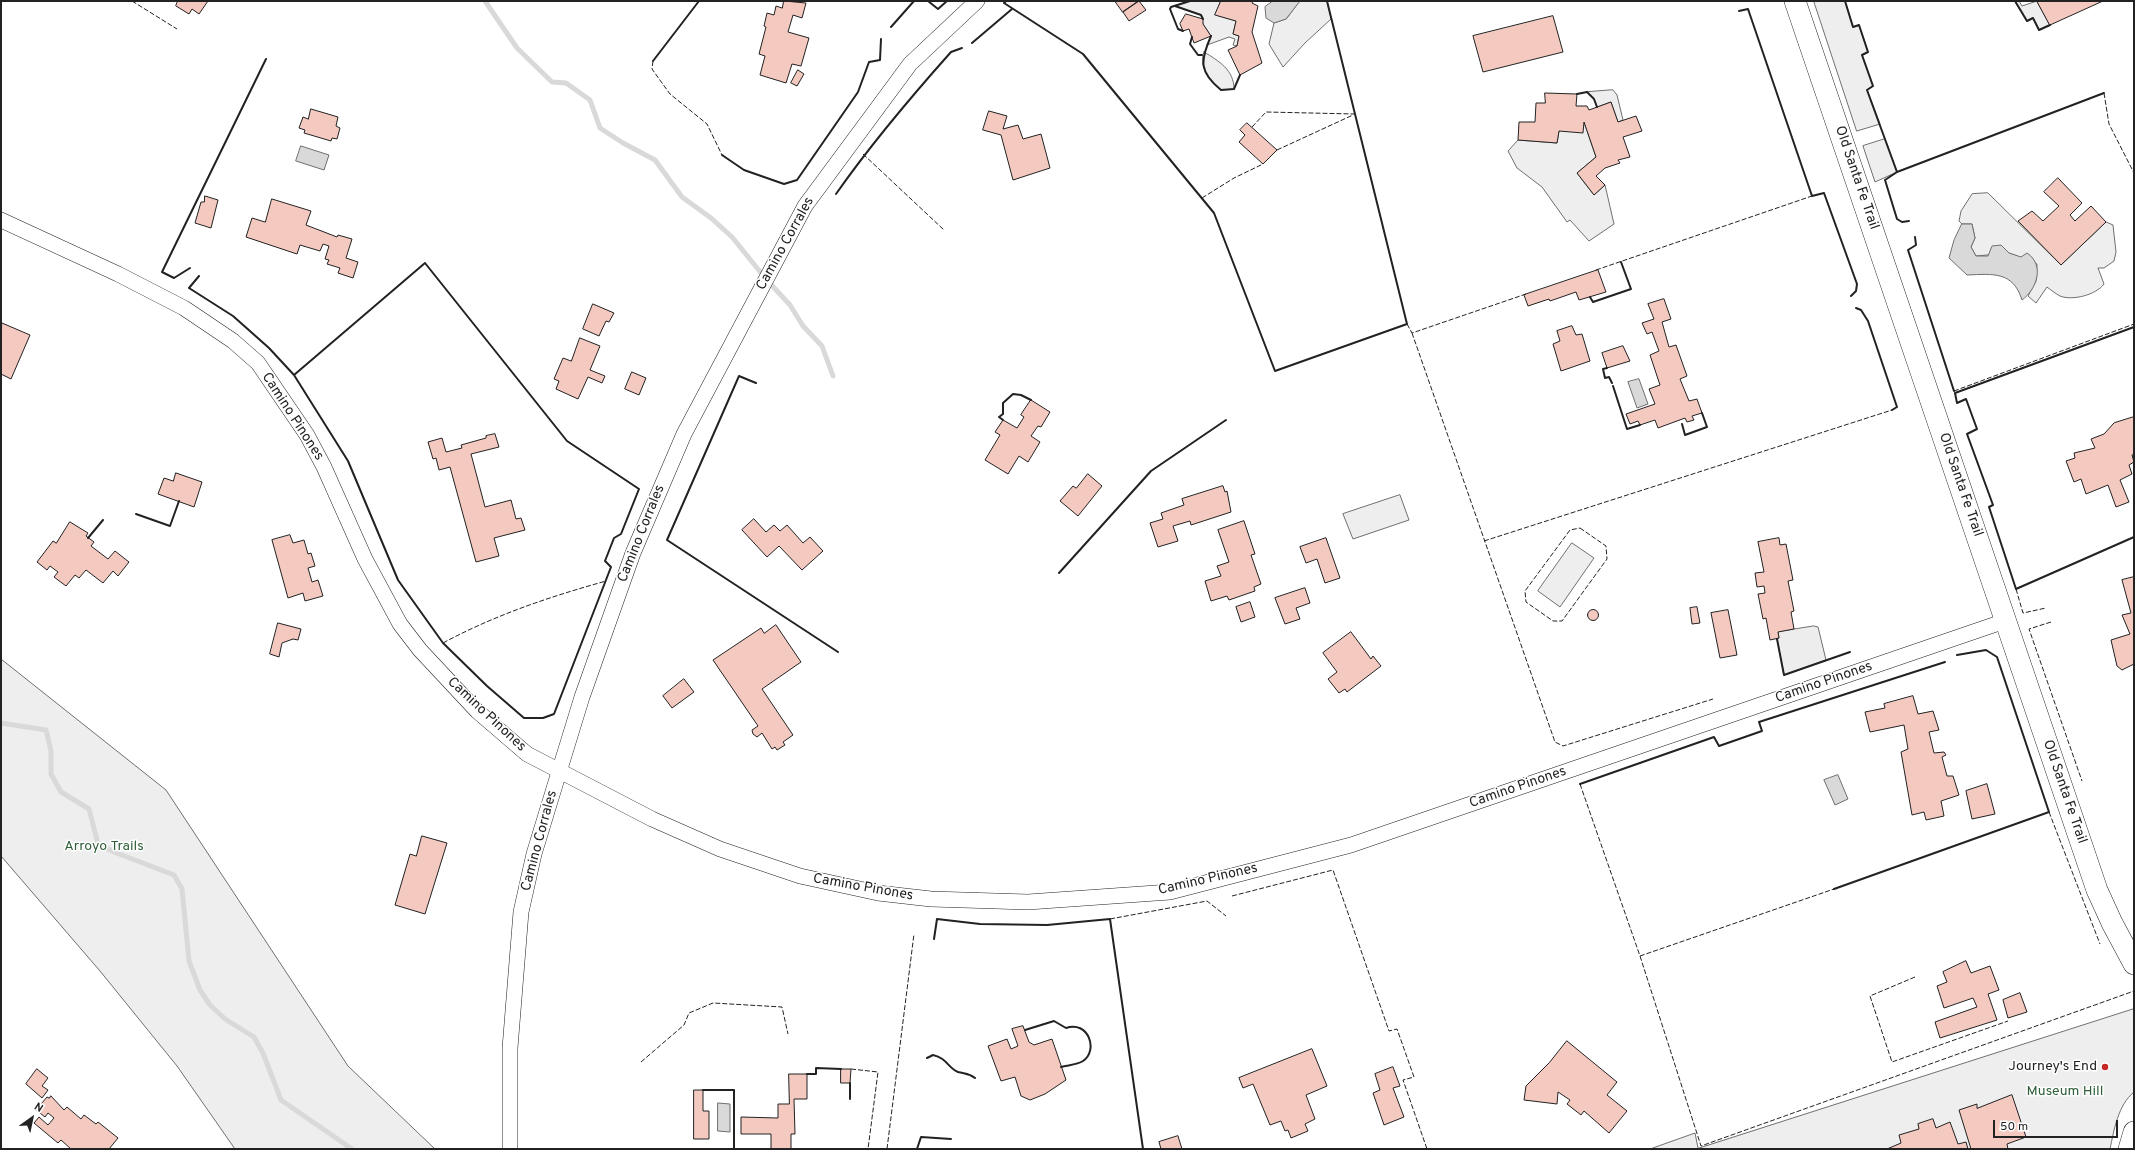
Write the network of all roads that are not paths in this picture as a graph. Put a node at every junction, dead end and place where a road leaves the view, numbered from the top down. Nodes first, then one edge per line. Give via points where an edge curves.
1 (977, 1) edge
2 (1795, 1) edge
3 (1, 220) edge
4 (2005, 621) junction
5 (559, 772) junction
6 (2127, 938) edge
7 (2134, 964) edge
8 (2134, 1132) edge
9 (510, 1149) edge
10 (2129, 1149) edge

1 - 5 street, Camino Corrales via 910,64 805,206 684,434 633,553 582,697
2 - 4 street, Old Santa Fe Trail
3 - 5 street, Camino Pinones via 118,274 184,308 233,341 258,363 307,435 365,559 400,624 420,650 477,711 527,754
4 - 5 street, Camino Pinones via 1351,845 1170,892 1028,902 931,899 878,893 800,876 720,849 652,819
4 - 6 street, Old Santa Fe Trail via 2098,890
5 - 9 street, Camino Corrales via 534,854 521,912 510,1048
6 - 7 street, Old Santa Fe Trail
8 - 10 street

